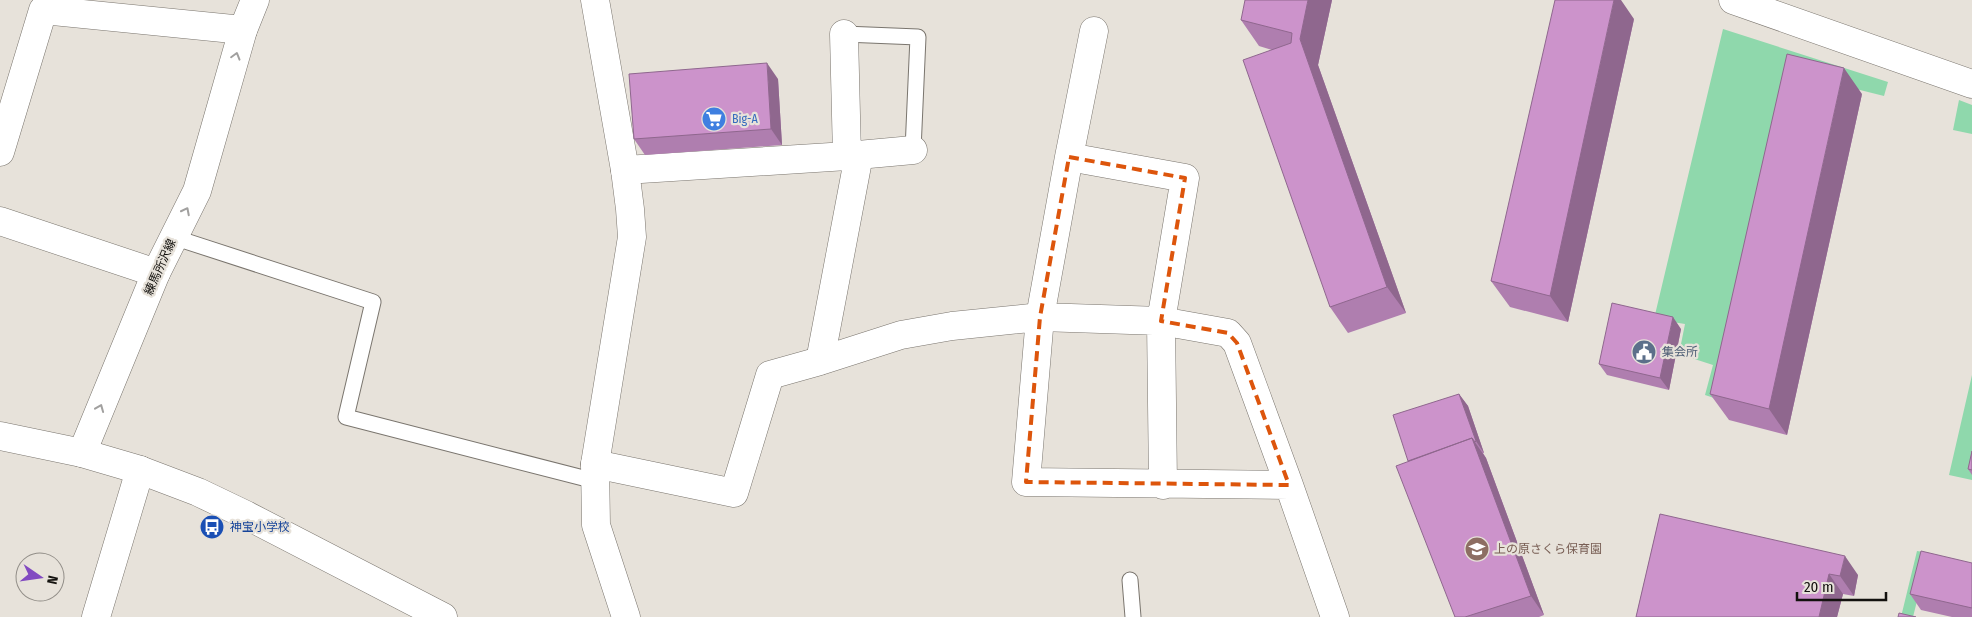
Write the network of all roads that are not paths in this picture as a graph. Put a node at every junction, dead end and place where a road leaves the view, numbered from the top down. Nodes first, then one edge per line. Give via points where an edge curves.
1 (255, 0) edge
2 (596, 0) edge
3 (1746, 2) edge
4 (243, 30) junction
5 (1094, 31) dead end
6 (844, 34) joint
7 (1972, 84) edge
8 (913, 150) joint
9 (0, 152) edge
10 (853, 156) junction
11 (1069, 158) junction
12 (625, 170) junction
13 (0, 221) edge
14 (173, 236) junction
15 (156, 273) junction
16 (1040, 316) junction
17 (1161, 321) junction
18 (820, 361) junction
19 (0, 436) edge
20 (82, 453) junction
21 (140, 470) junction
22 (595, 472) junction
23 (1163, 485) junction
24 (1289, 485) junction
25 (1130, 580) dead end
26 (96, 617) edge
27 (443, 617) edge
28 (626, 617) edge
29 (1133, 617) edge
30 (1336, 617) edge

1 - 4 street, 練馬所沢線
2 - 12 street
3 - 7 street
4 - 9 street via 43,10
14 -> 4 street, 練馬所沢線 via 197,190
5 - 11 street
6 - 8 lane via 918,37
6 - 10 street
8 - 10 street
10 - 12 street
10 - 18 street
11 - 16 street
11 - 17 street via 1185,178
12 - 22 street via 632,237
13 - 15 street
14 - 15 street, 練馬所沢線
14 - 22 lane via 373,302 346,417
20 -> 15 street, 練馬所沢線
16 - 17 street
16 - 18 street via 901,335
16 - 23 street via 1026,482
17 - 23 street
17 - 24 street via 1228,333 1237,343
18 - 22 street via 770,374 734,494
19 - 20 street
20 - 21 street
21 - 26 street
21 - 27 street via 246,515
22 - 28 street via 596,525
23 - 24 street
24 - 30 street
25 - 29 lane

